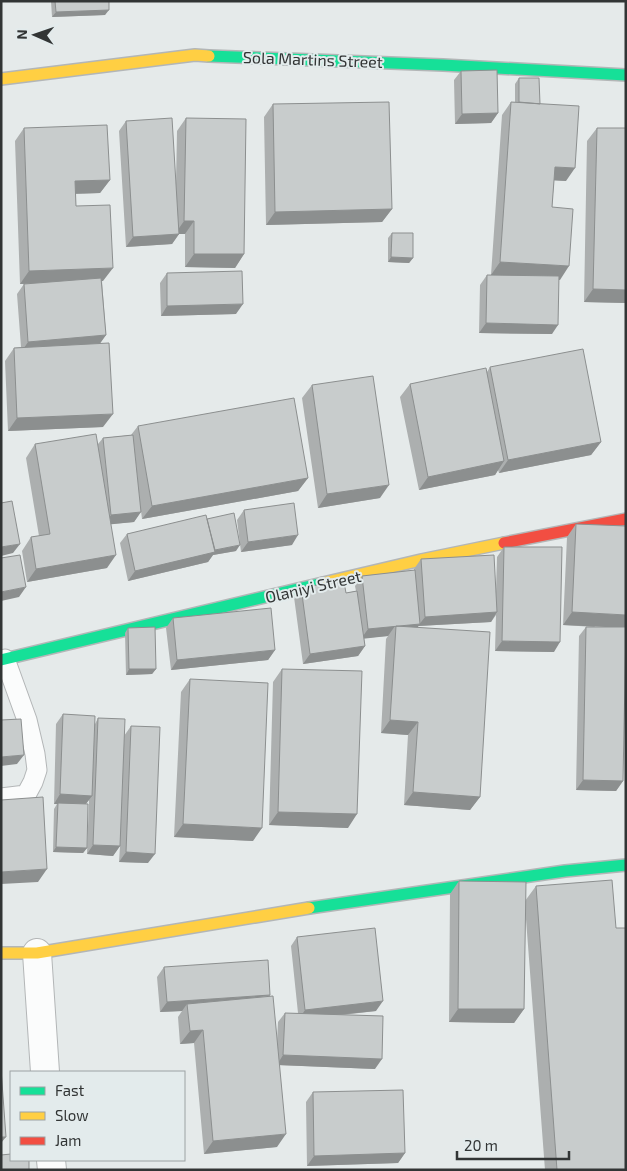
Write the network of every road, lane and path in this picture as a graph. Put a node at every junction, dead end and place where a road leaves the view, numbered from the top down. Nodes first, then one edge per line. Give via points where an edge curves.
1 (626, 75) edge
2 (1, 79) edge
3 (626, 519) edge
4 (3, 660) edge
5 (1, 798) edge
6 (626, 865) edge
7 (37, 953) junction
8 (1, 954) edge
9 (45, 1071) edge

1 - 2 street, Sola Martins Street via 443,64 195,55
3 - 4 street, Olaniyi Street via 421,560
4 - 5 lane via 27,720 37,770 26,795
6 - 7 street via 316,907
7 - 8 street
7 - 9 street

